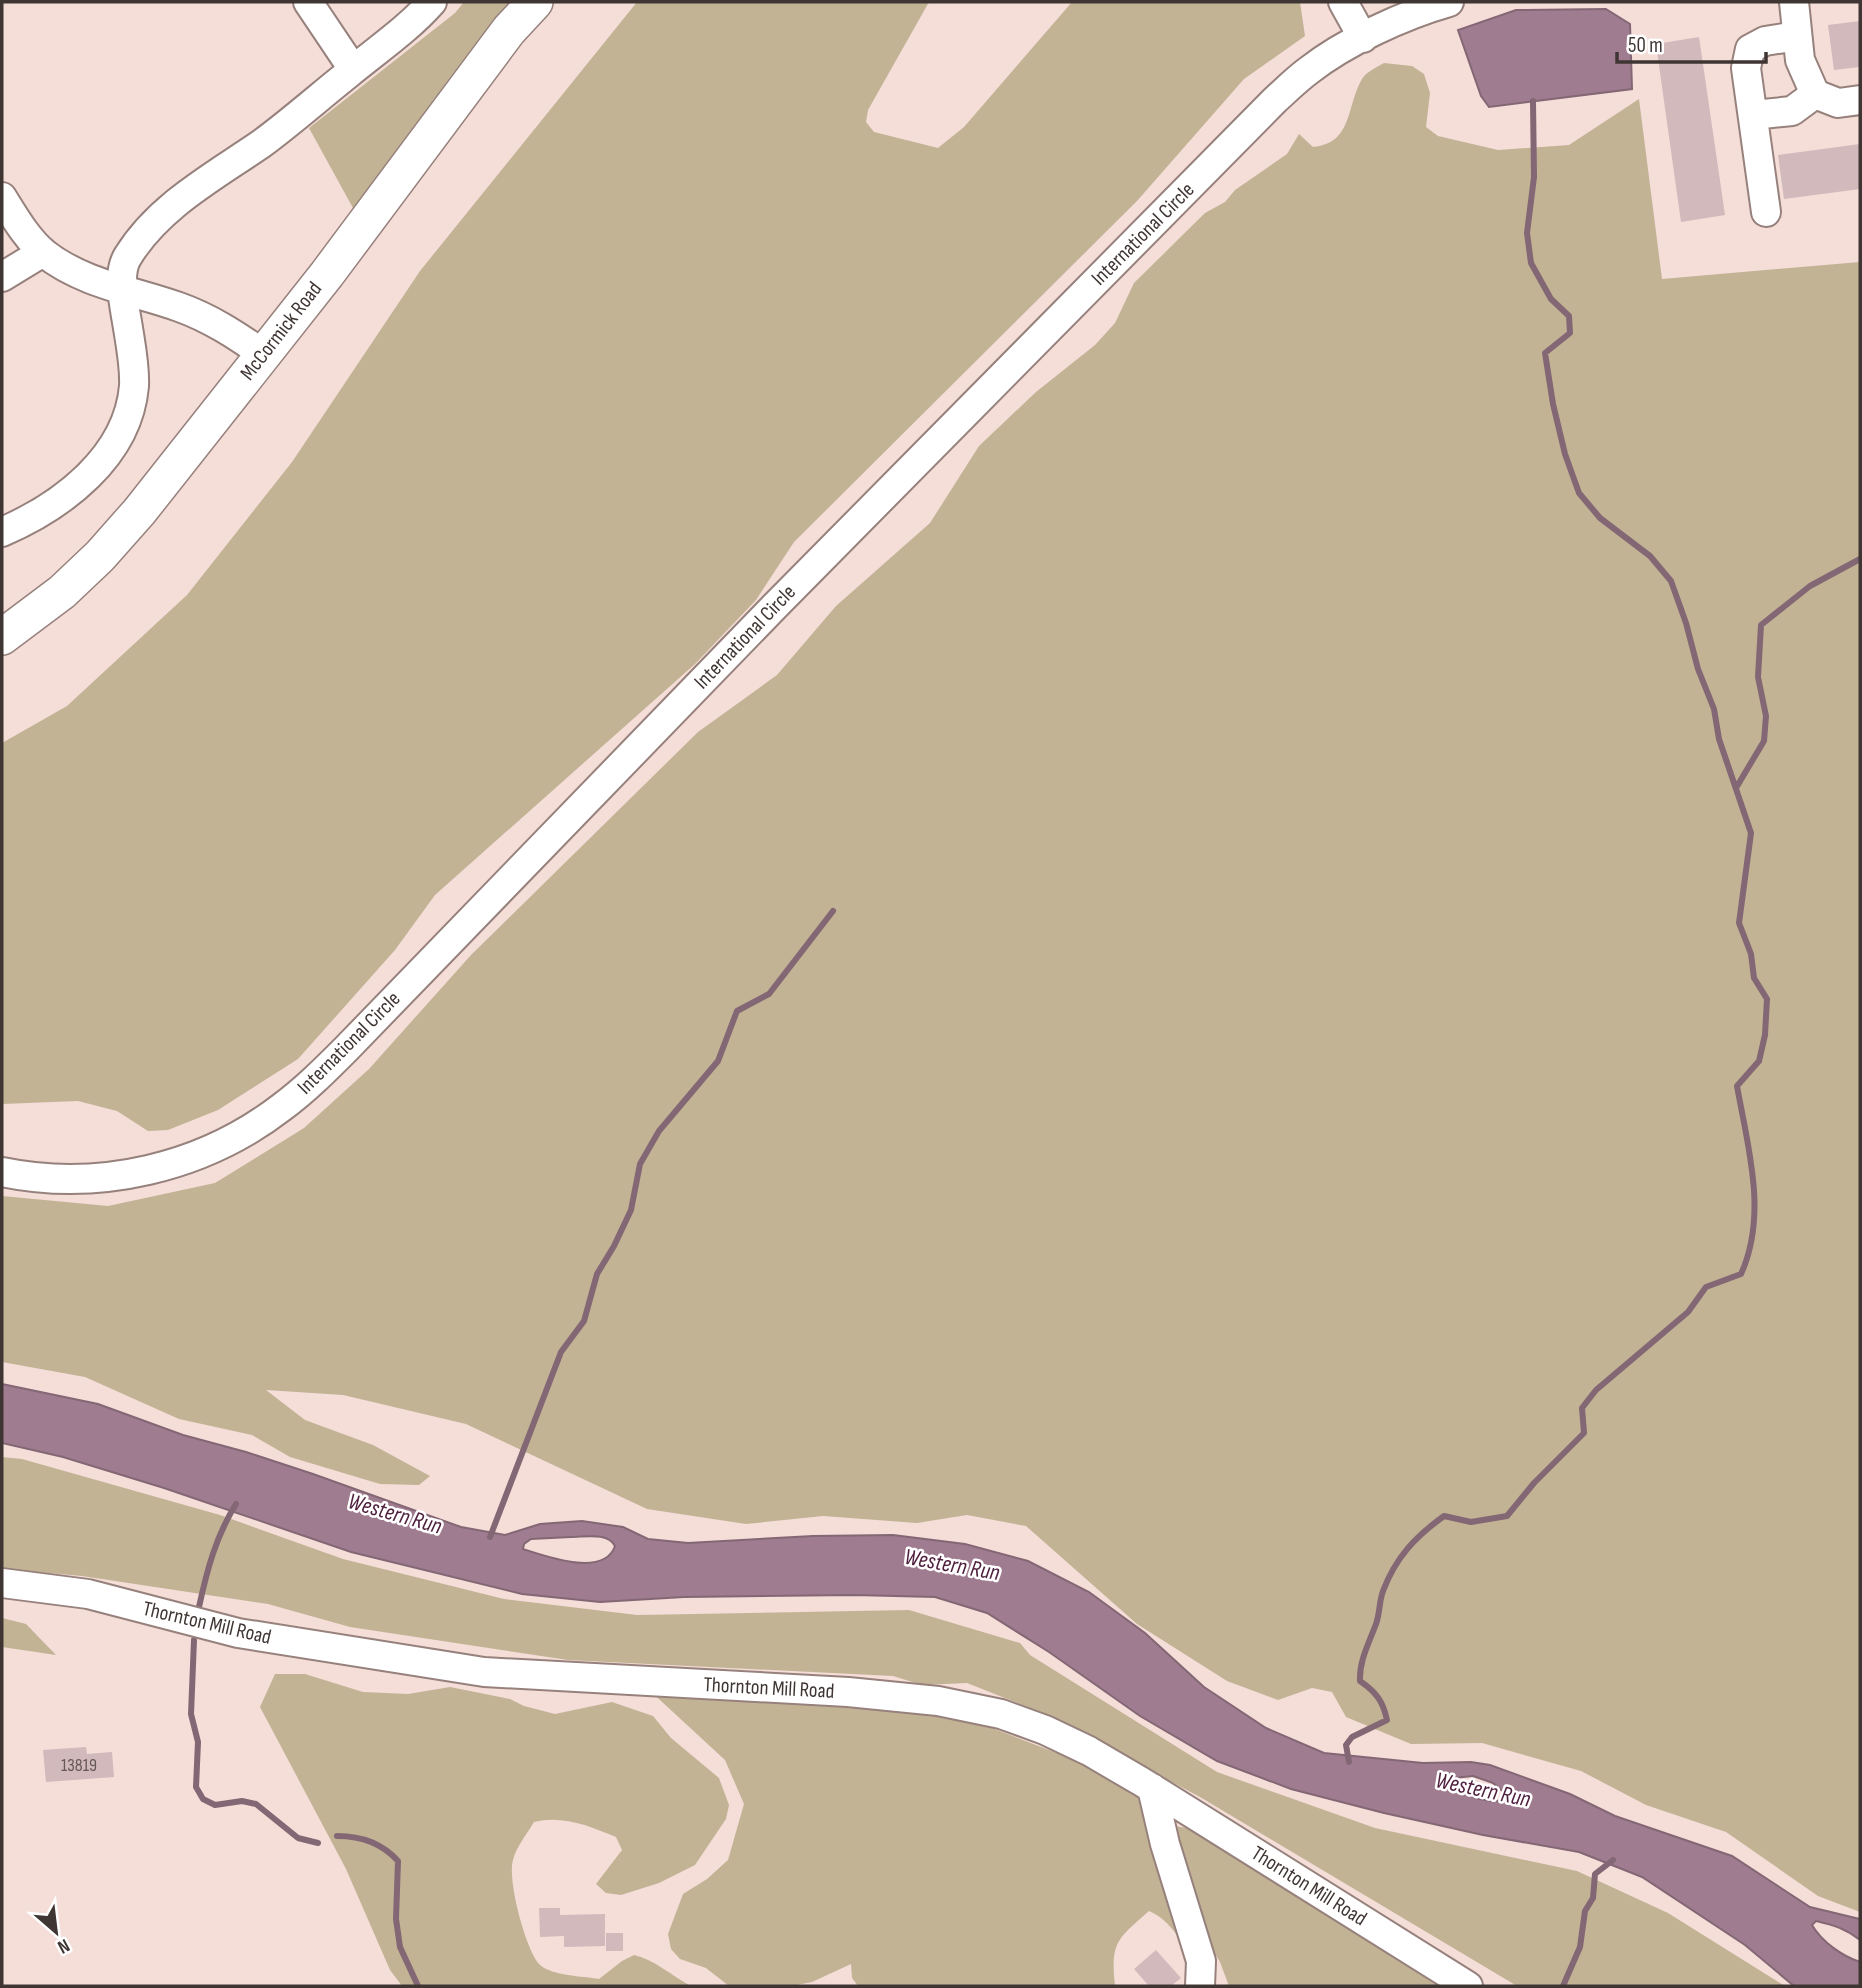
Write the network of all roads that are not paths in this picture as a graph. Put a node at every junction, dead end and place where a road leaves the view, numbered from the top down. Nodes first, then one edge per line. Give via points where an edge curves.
1 (308, 2) edge
2 (432, 2) edge
3 (535, 2) edge
4 (1343, 2) edge
5 (1449, 2) edge
6 (1794, 2) edge
7 (1797, 36) junction
8 (1363, 38) junction
9 (354, 69) junction
10 (1815, 94) junction
11 (1860, 100) edge
12 (1753, 115) junction
13 (2, 197) edge
14 (1766, 212) dead end
15 (43, 252) junction
16 (2, 278) edge
17 (122, 291) junction
18 (263, 354) junction
19 (2, 532) edge
20 (2, 637) edge
21 (2, 1172) edge
22 (2, 1583) edge
23 (1152, 1788) junction
24 (1200, 1986) edge
25 (1468, 1986) edge

1 - 9 street
2 - 9 street via 399,35
3 - 18 main road, McCormick Road
4 - 8 street
5 - 8 street, International Circle
6 - 7 street
7 - 10 street via 1800,60
7 - 12 street via 1765,41 1750,49 1746,68
8 - 21 street, International Circle via 1308,71 1275,100 308,1086 218,1147 148,1171 65,1179
9 - 17 street via 264,141 171,206 125,259
10 - 11 street via 1838,103
10 - 12 street via 1792,111
12 - 14 street
13 - 15 street
15 - 16 street
15 - 17 street
17 - 18 street via 207,318
17 - 19 street via 134,385 118,438 98,468 73,489
18 - 20 main road, McCormick Road via 100,556 62,592
22 - 23 street, Thornton Mill Road via 89,1594 238,1633 484,1672 938,1701 1001,1714 1045,1730
23 - 24 street via 1201,1961
23 - 25 street, Thornton Mill Road

